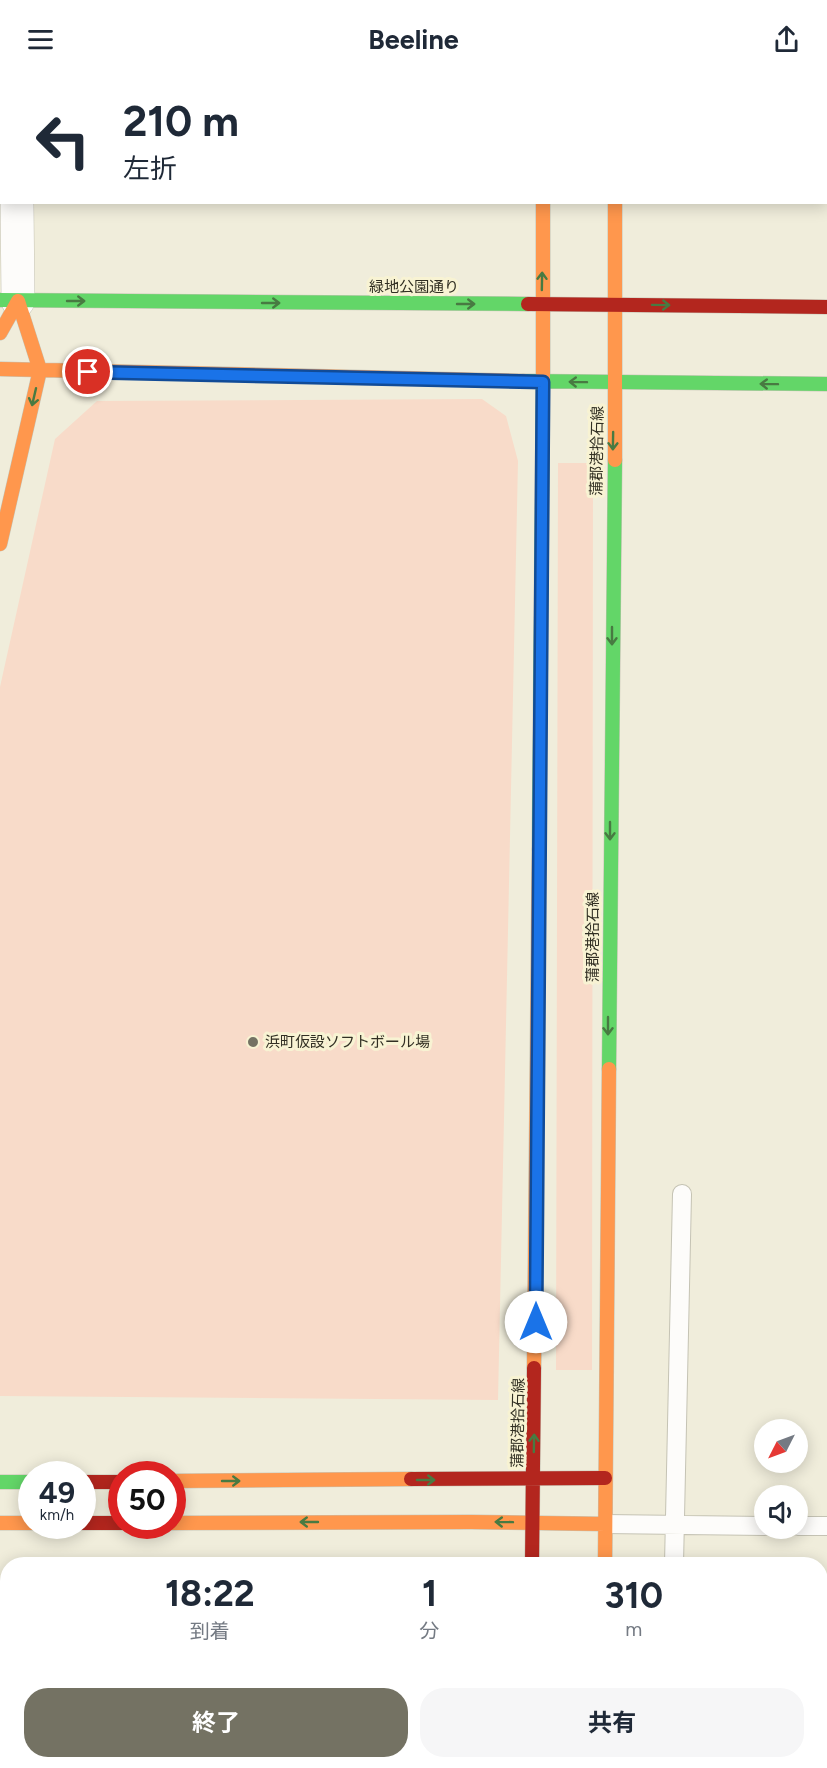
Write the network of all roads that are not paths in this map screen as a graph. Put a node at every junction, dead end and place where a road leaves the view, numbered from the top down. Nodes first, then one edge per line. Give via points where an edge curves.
1 (17, 204) edge
2 (543, 204) edge
3 (615, 204) edge
4 (9, 300) edge
5 (542, 305) junction
6 (616, 305) junction
7 (827, 307) edge
8 (0, 333) edge
9 (0, 369) edge
10 (40, 370) junction
11 (543, 382) junction
12 (614, 382) junction
13 (827, 384) edge
14 (0, 544) edge
15 (682, 1194) dead end
16 (605, 1478) junction
17 (533, 1479) junction
18 (186, 1481) edge
19 (0, 1482) edge
20 (18, 1482) edge
21 (532, 1522) junction
22 (0, 1523) edge
23 (18, 1523) edge
24 (186, 1523) edge
25 (605, 1524) junction
26 (674, 1526) junction
27 (754, 1526) edge
28 (808, 1526) edge
29 (827, 1526) edge
30 (532, 1557) edge
31 (605, 1557) edge
32 (674, 1557) edge

1 - 4 street
5 -> 2 street, 蒲郡港拾石線
3 - 6 street, 蒲郡港拾石線
4 -> 5 street, 緑地公園通り
4 - 8 street
4 - 10 street
5 - 6 street, 緑地公園通り
5 - 11 street, 蒲郡港拾石線
6 -> 7 street, 緑地公園通り
6 - 12 street, 蒲郡港拾石線
9 - 10 street
10 - 11 street
10 -> 14 street
12 -> 11 street
17 -> 11 street, 蒲郡港拾石線
13 -> 12 street
12 -> 16 street, 蒲郡港拾石線
15 - 26 lane
16 - 17 street
16 - 25 street, 蒲郡港拾石線
18 -> 17 street
17 - 21 street, 蒲郡港拾石線
19 - 20 street
21 -> 24 street
21 - 25 street
21 - 30 street, 蒲郡港拾石線
22 - 23 street
25 - 26 lane
25 - 31 street, 蒲郡港拾石線
26 - 27 lane
26 - 32 lane
28 - 29 lane

